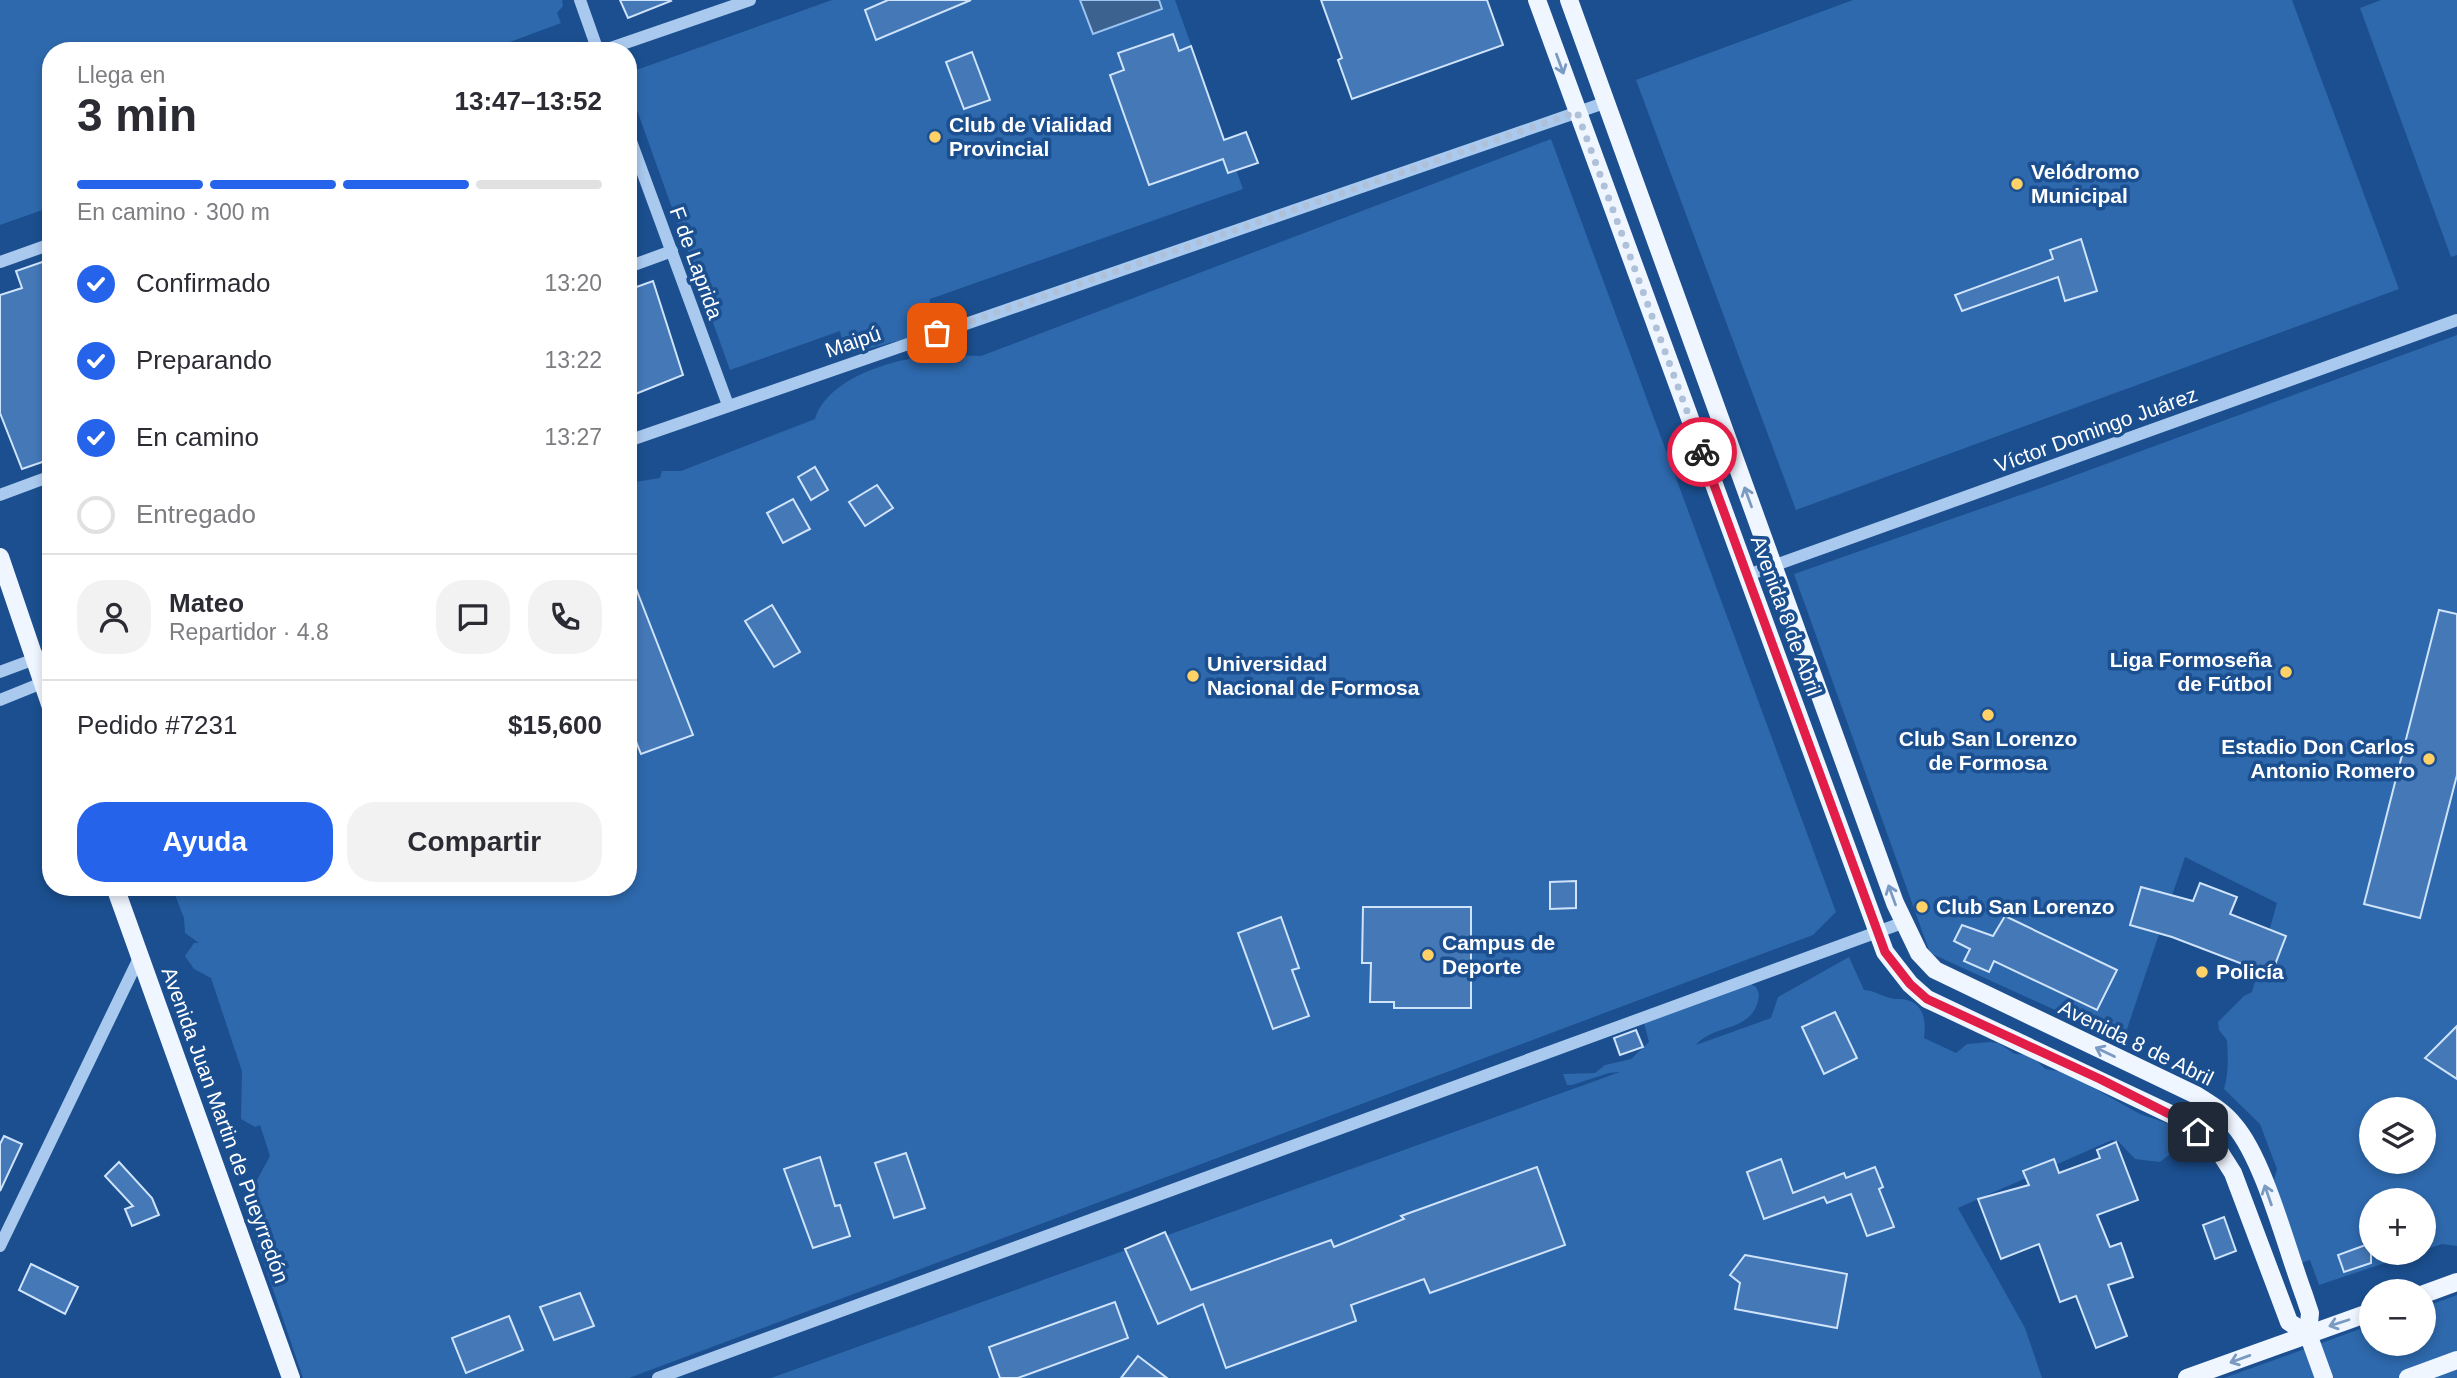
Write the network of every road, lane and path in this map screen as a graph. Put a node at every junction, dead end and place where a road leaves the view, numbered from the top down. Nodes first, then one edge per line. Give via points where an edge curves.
1 (580, 0) edge
2 (750, 0) edge
3 (1538, 0) edge
4 (1569, 0) edge
5 (596, 42) edge
6 (626, 42) edge
7 (1606, 102) junction
8 (1577, 112) junction
9 (637, 158) edge
10 (42, 247) edge
11 (671, 251) junction
12 (0, 262) edge
13 (637, 264) edge
14 (2457, 320) edge
15 (728, 405) junction
16 (637, 439) edge
17 (42, 479) edge
18 (0, 495) edge
19 (0, 557) edge
20 (1773, 567) junction
21 (1748, 575) junction
22 (42, 656) edge
23 (0, 672) edge
24 (42, 682) joint
25 (0, 700) edge
26 (118, 896) edge
27 (1902, 923) junction
28 (1878, 930) junction
29 (140, 956) junction
30 (2168, 1082) junction
31 (2157, 1108) junction
32 (0, 1246) edge
33 (2457, 1282) edge
34 (2436, 1290) edge
35 (2359, 1316) edge
36 (2308, 1334) junction
37 (2457, 1360) edge
38 (291, 1378) edge
39 (658, 1378) edge
40 (2187, 1378) edge
41 (2324, 1378) edge
42 (2408, 1378) edge

1 - 5 street
2 - 6 street
3 -> 8 main road, Avenida 8 de Abril
4 - 7 main road, Avenida 8 de Abril
7 - 8 street, Maipú
20 -> 7 main road, Avenida 8 de Abril
8 - 15 street, Maipú
8 - 21 main road, Avenida 8 de Abril
9 - 11 street, F de Laprida
10 - 12 street
11 - 13 street
11 - 15 street, F de Laprida
14 - 20 street, Víctor Domingo Juárez
15 - 16 street, Maipú
17 - 18 street
19 - 22 main road
20 - 21 street, Víctor Domingo Juárez
27 -> 20 main road, Avenida 8 de Abril
21 - 28 main road, Avenida 8 de Abril
22 - 23 street
22 - 24 main road
24 - 25 street
26 - 29 main road, Avenida Juan Martin de Pueyrredón
27 - 28 street
30 -> 27 main road, Avenida 8 de Abril via 1935,970
28 - 31 main road, Avenida 8 de Abril via 1885,952 1927,999
28 - 39 street
29 - 32 street
29 - 38 main road, Avenida Juan Martin de Pueyrredón
30 - 31 main road
36 -> 30 main road, Avenida 8 de Abril via 2310,1313 2256,1160 2236,1126 2220,1111
31 - 36 main road, Avenida 8 de Abril via 2214,1143 2233,1173 2289,1322
33 - 34 main road
35 -> 36 main road
36 -> 40 main road
36 - 41 main road
37 - 42 main road

